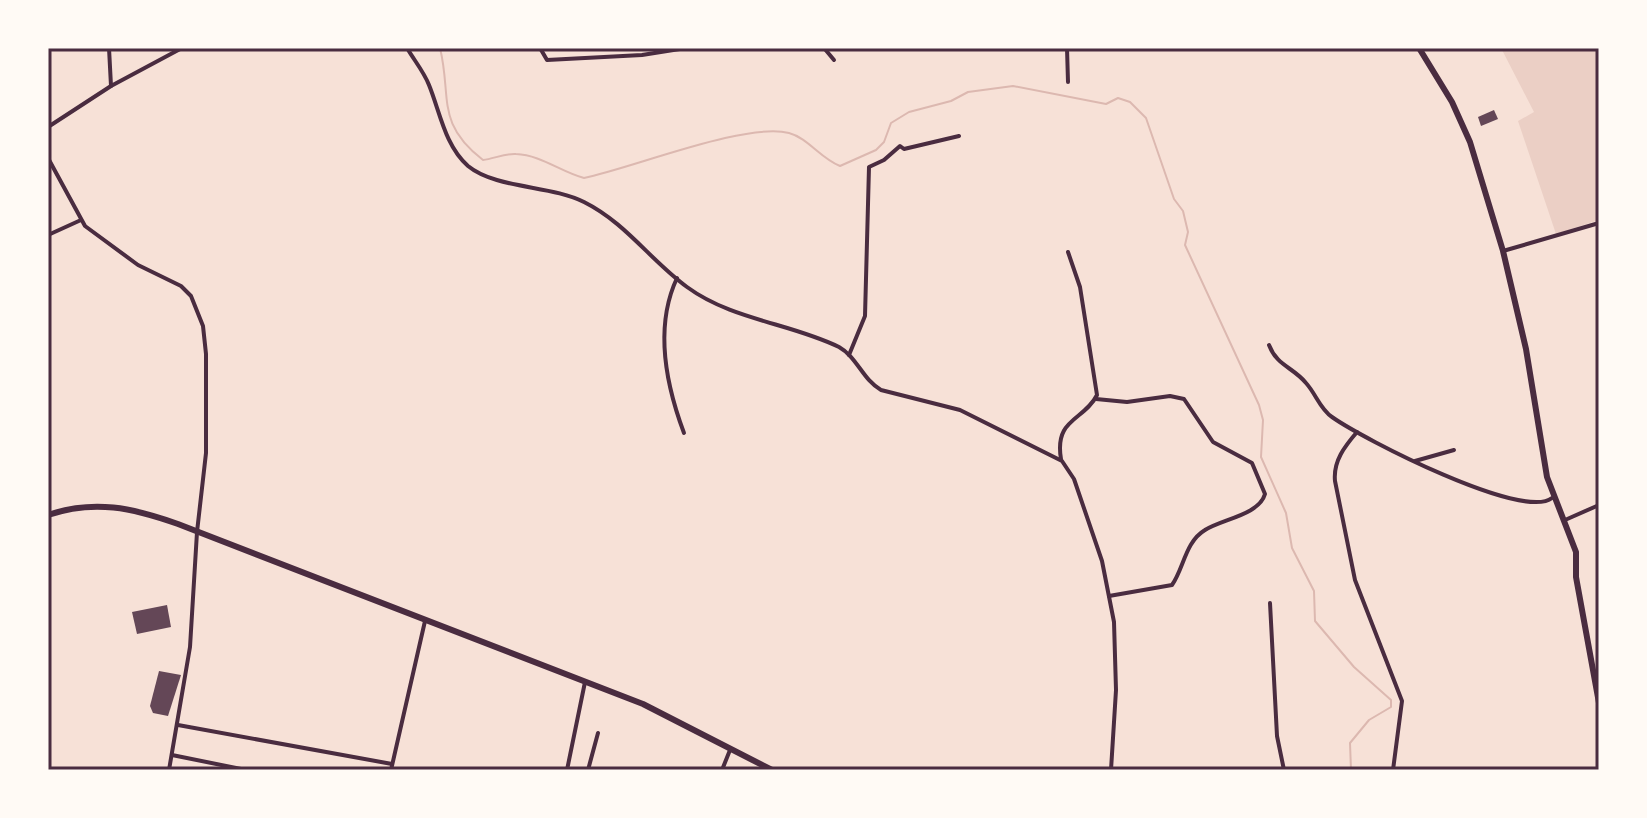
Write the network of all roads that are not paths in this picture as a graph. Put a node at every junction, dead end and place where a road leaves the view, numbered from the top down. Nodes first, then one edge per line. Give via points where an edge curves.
1 (109, 48) edge
2 (182, 48) edge
3 (407, 48) edge
4 (540, 48) edge
5 (639, 48) edge
6 (686, 48) edge
7 (824, 48) edge
8 (1067, 48) edge
9 (1419, 48) edge
10 (642, 55) junction
11 (834, 60) dead end
12 (1068, 82) dead end
13 (111, 86) junction
14 (48, 127) edge
15 (959, 136) dead end
16 (48, 158) edge
17 (81, 220) junction
18 (1599, 223) edge
19 (48, 235) edge
20 (1503, 251) junction
21 (1068, 252) dead end
22 (677, 278) junction
23 (1269, 345) dead end
24 (849, 355) junction
25 (1096, 399) junction
26 (1357, 432) junction
27 (684, 433) dead end
28 (1454, 450) dead end
29 (1062, 461) junction
30 (1415, 461) junction
31 (1552, 498) junction
32 (1599, 505) edge
33 (48, 515) edge
34 (1565, 520) junction
35 (197, 532) junction
36 (1109, 596) junction
37 (1270, 603) dead end
38 (425, 618) junction
39 (586, 680) junction
40 (1599, 703) edge
41 (178, 725) junction
42 (598, 733) dead end
43 (730, 750) junction
44 (172, 755) junction
45 (392, 767) edge
46 (169, 770) edge
47 (246, 770) edge
48 (567, 770) edge
49 (588, 770) edge
50 (722, 770) edge
51 (772, 770) edge
52 (1111, 770) edge
53 (1284, 770) edge
54 (1393, 770) edge

1 - 13 street
2 - 13 street
3 - 22 street via 428,83 453,146 469,166 488,177 582,201 617,221
4 - 10 street via 547,60
5 - 10 street
6 - 10 street
7 - 11 street
8 - 12 street
9 - 20 main road via 1470,142
13 - 14 street
15 - 24 street via 900,146 869,167 865,316
16 - 17 street
17 - 19 street
17 - 35 street via 138,265 181,286 198,309 206,354 206,439
18 - 20 street
20 - 31 main road
21 - 25 street via 1092,347
22 - 24 street via 711,302 806,331
22 - 27 street via 668,305 666,376
23 - 26 street via 1274,358 1305,381 1328,415
24 - 29 street via 870,384 881,390 960,410
25 - 29 street via 1062,434
25 - 36 street via 1184,399 1213,442 1252,463 1265,494 1259,505 1201,532 1172,585
26 - 30 street
26 - 54 street via 1342,450 1334,472 1355,580 1402,701
28 - 30 street
29 - 36 street via 1074,479
30 - 31 street via 1455,482 1534,504
31 - 34 main road
32 - 34 street
33 - 35 main road via 90,505 114,507 142,511
34 - 40 main road via 1576,552
35 - 38 main road
35 - 41 street via 190,647
36 - 52 street via 1116,690
37 - 53 street via 1277,736
38 - 39 main road
38 - 45 street
39 - 43 main road via 674,718
39 - 48 street
41 - 44 street
41 - 45 street
42 - 49 street
43 - 50 street
43 - 51 main road
44 - 46 street
44 - 47 street

